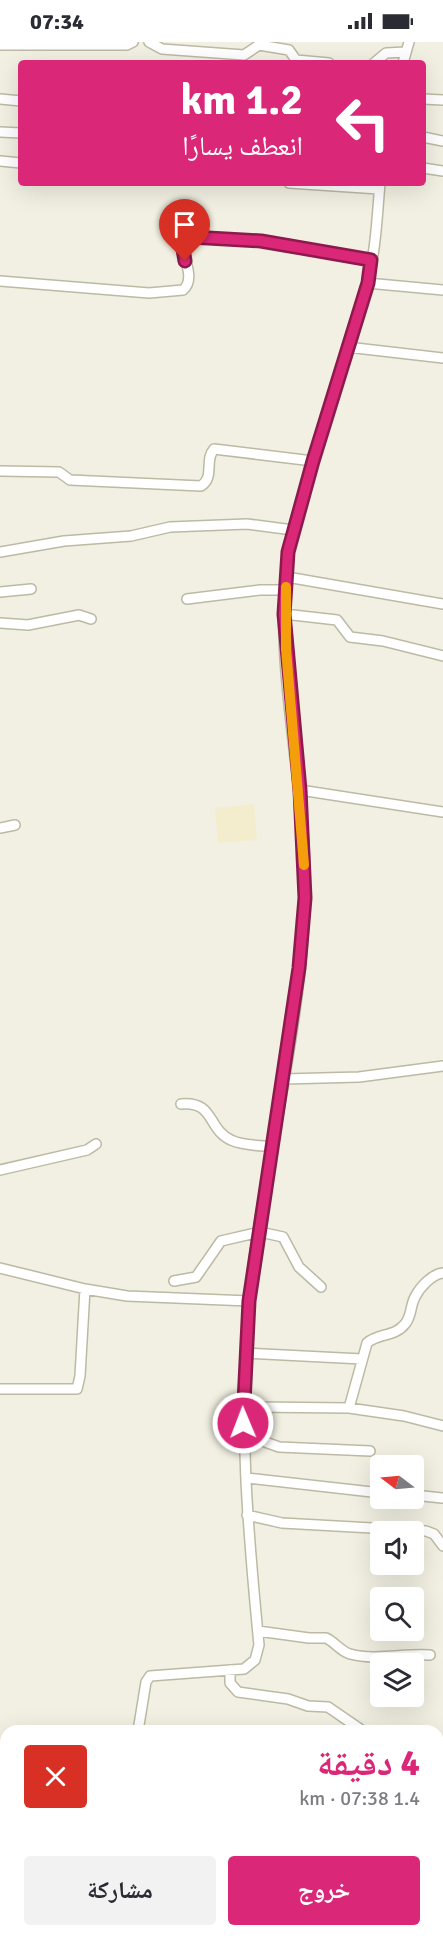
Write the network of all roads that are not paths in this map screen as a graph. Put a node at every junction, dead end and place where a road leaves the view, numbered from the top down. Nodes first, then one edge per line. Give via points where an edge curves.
1 (133, 42) edge
2 (149, 42) edge
3 (408, 42) edge
4 (0, 45) edge
5 (406, 52) junction
6 (296, 60) edge
7 (378, 60) edge
8 (404, 60) edge
9 (0, 99) edge
10 (426, 99) edge
11 (443, 100) edge
12 (18, 101) edge
13 (0, 132) edge
14 (18, 133) edge
15 (426, 138) edge
16 (443, 141) edge
17 (0, 161) edge
18 (18, 163) edge
19 (426, 168) edge
20 (443, 171) edge
21 (380, 186) edge
22 (371, 260) junction
23 (0, 281) edge
24 (368, 283) junction
25 (443, 290) edge
26 (347, 347) junction
27 (443, 358) edge
28 (313, 461) junction
29 (0, 471) edge
30 (293, 530) junction
31 (0, 552) edge
32 (287, 577) junction
33 (31, 589) dead end
34 (286, 590) junction
35 (0, 592) edge
36 (187, 598) dead end
37 (443, 604) edge
38 (284, 614) junction
39 (92, 619) dead end
40 (0, 623) edge
41 (443, 656) edge
42 (300, 790) junction
43 (443, 812) edge
44 (15, 825) dead end
45 (0, 828) edge
46 (443, 1066) edge
47 (284, 1079) junction
48 (181, 1104) dead end
49 (96, 1144) dead end
50 (273, 1147) junction
51 (0, 1170) edge
52 (260, 1232) junction
53 (0, 1268) edge
54 (443, 1273) edge
55 (174, 1281) dead end
56 (321, 1287) dead end
57 (86, 1289) junction
58 (249, 1301) junction
59 (246, 1353) junction
60 (362, 1359) junction
61 (0, 1389) edge
62 (242, 1407) junction
63 (349, 1408) junction
64 (443, 1426) edge
65 (244, 1439) junction
66 (370, 1451) dead end
67 (248, 1478) junction
68 (370, 1492) edge
69 (424, 1496) edge
70 (442, 1498) edge
71 (247, 1515) junction
72 (443, 1546) edge
73 (258, 1631) junction
74 (430, 1655) dead end
75 (230, 1670) junction
76 (139, 1725) edge
77 (354, 1725) edge

1 - 4 street
2 - 6 street via 162,49 244,55 259,45 289,50
3 - 5 street
5 - 7 street via 386,53
5 - 8 street
9 - 12 street
10 - 11 street
13 - 14 street
15 - 16 street
17 - 18 street
19 - 20 street
21 - 22 street
22 - 23 street via 261,241 191,237 182,243 189,276 183,290 149,293
22 - 24 street
24 - 25 street
24 - 26 street
26 - 27 street
26 - 28 street
28 - 29 street via 214,449 208,478 201,486 70,480 59,472
28 - 30 street
30 - 31 street via 247,524 181,527
30 - 32 street
32 - 34 street
32 - 37 street
33 - 35 street
34 - 36 street
34 - 38 street
38 - 41 street via 337,620 350,637
38 - 42 street
39 - 40 street via 79,615 28,625
42 - 43 street
42 - 47 street via 305,898
44 - 45 street
46 - 47 street via 359,1077
47 - 50 street
48 - 50 street via 191,1103 205,1109 216,1127 231,1140
49 - 51 street via 87,1150
50 - 52 street
52 - 55 street via 221,1240 196,1277
52 - 56 street via 283,1237 299,1266
52 - 58 street
53 - 57 street
54 - 60 street via 432,1277 415,1298 410,1317 401,1329 372,1338
57 - 58 street via 127,1296
57 - 61 street via 77,1389
58 - 59 street
59 - 60 street
59 - 62 street
60 - 63 street
62 - 63 street
62 - 65 street
63 - 64 street
65 - 66 street via 279,1447
65 - 67 street
67 - 68 street
67 - 71 street
69 - 70 street
71 - 72 street via 282,1523 426,1531 434,1534
71 - 73 street
73 - 74 street via 326,1638 354,1654
73 - 75 street via 255,1660 244,1669
75 - 76 street via 150,1676
75 - 77 street via 230,1683 237,1692 328,1707

